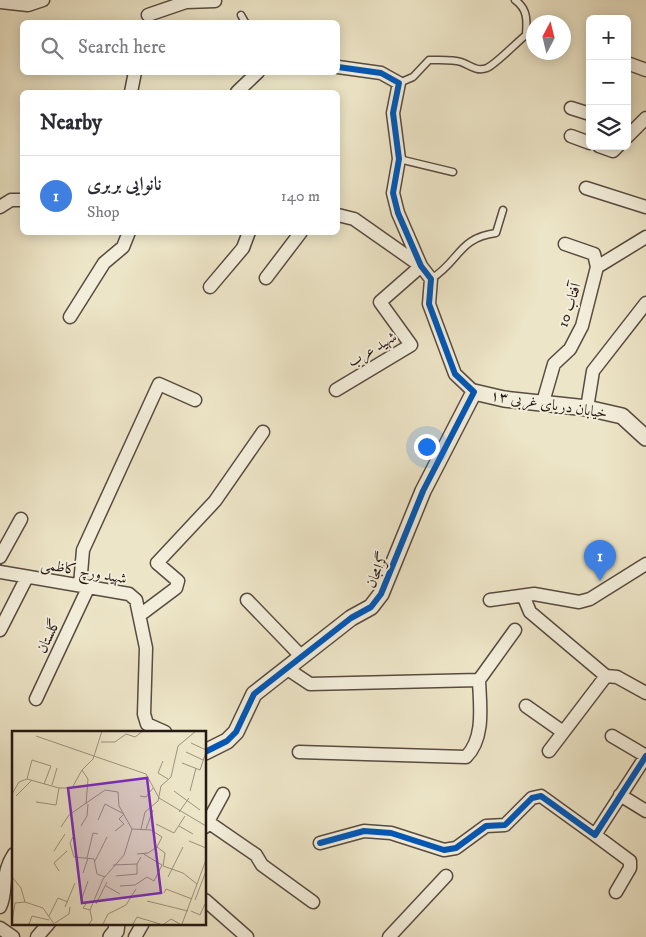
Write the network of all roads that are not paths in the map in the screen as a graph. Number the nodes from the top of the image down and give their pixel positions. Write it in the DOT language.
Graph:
graph roads {
  1 [pos="43,0"];
  2 [pos="152,0"];
  3 [pos="515,0"];
  4 [pos="215,1"];
  5 [pos="0,2"];
  6 [pos="241,15"];
  7 [pos="147,19"];
  8 [pos="244,20"];
  9 [pos="631,64"];
  10 [pos="340,67"];
  11 [pos="646,70"];
  12 [pos="134,75"];
  13 [pos="255,75"];
  14 [pos="399,82"];
  15 [pos="131,90"];
  16 [pos="239,90"];
  17 [pos="571,108"];
  18 [pos="586,113"];
  19 [pos="646,118"];
  20 [pos="631,130"];
  21 [pos="571,136"];
  22 [pos="586,142"];
  23 [pos="399,159"];
  24 [pos="453,172"];
  25 [pos="586,188"];
  26 [pos="20,200"];
  27 [pos="0,207"];
  28 [pos="646,207"];
  29 [pos="502,210"];
  30 [pos="340,216"];
  31 [pos="128,235"];
  32 [pos="248,235"];
  33 [pos="299,235"];
  34 [pos="646,237"];
  35 [pos="565,244"];
  36 [pos="421,266"];
  37 [pos="597,267"];
  38 [pos="266,278"];
  39 [pos="431,279"];
  40 [pos="210,287"];
  41 [pos="644,311"];
  42 [pos="70,317"];
  43 [pos="336,390"];
  44 [pos="474,392"];
  45 [pos="195,400"];
  46 [pos="543,402"];
  47 [pos="587,408"];
  48 [pos="263,432"];
  49 [pos="646,438"];
  50 [pos="21,519"];
  51 [pos="0,558"];
  52 [pos="646,564"];
  53 [pos="0,572"];
  54 [pos="27,577"];
  55 [pos="85,586"];
  56 [pos="527,596"];
  57 [pos="247,600"];
  58 [pos="490,600"];
  59 [pos="140,615"];
  60 [pos="0,630"];
  61 [pos="515,630"];
  62 [pos="301,656"];
  63 [pos="286,668"];
  64 [pos="606,676"];
  65 [pos="479,680"];
  66 [pos="646,693"];
  67 [pos="36,699"];
  68 [pos="526,706"];
  69 [pos="163,731"];
  70 [pos="563,732"];
  71 [pos="612,736"];
  72 [pos="206,751"];
  73 [pos="550,751"];
  74 [pos="299,752"];
  75 [pos="646,756"];
  76 [pos="222,794"];
  77 [pos="620,795"];
  78 [pos="646,811"];
  79 [pos="206,825"];
  80 [pos="595,834"];
  81 [pos="320,843"];
  82 [pos="12,857"];
  83 [pos="446,876"];
  84 [pos="616,892"];
  85 [pos="206,901"];
  86 [pos="313,902"];
  87 [pos="0,907"];
  88 [pos="48,924"];
  89 [pos="117,924"];
  90 [pos="0,928"];
  91 [pos="13,937"];
  92 [pos="37,937"];
  93 [pos="111,937"];
  94 [pos="247,937"];
  95 [pos="390,937"];
  1 -- 5 [label="street"];
  2 -- 7 [label="street"];
  3 -- 14 [label="lane"];
  4 -- 7 [label="street"];
  6 -- 8 [label="lane"];
  9 -- 11 [label="street"];
  10 -- 14 [label="street"];
  12 -- 15 [label="street"];
  13 -- 16 [label="street"];
  14 -- 23 [label="street"];
  17 -- 18 [label="street"];
  19 -- 20 [label="street"];
  21 -- 22 [label="street"];
  23 -- 24 [label="lane"];
  23 -- 36 [label="street"];
  25 -- 28 [label="street"];
  26 -- 27 [label="street"];
  29 -- 39 [label="lane"];
  30 -- 36 [label="street"];
  31 -- 42 [label="street"];
  32 -- 40 [label="street"];
  33 -- 38 [label="street"];
  34 -- 37 [label="street"];
  35 -- 37 [label="street"];
  36 -- 39 [label="street"];
  36 -- 43 [label="street, شهید عرب"];
  37 -- 46 [label="street, آفتاب 10"];
  39 -- 44 [label="street"];
  41 -- 47 [label="street"];
  44 -- 46 [label="street, خیابان دریای غربی ۱۳"];
  44 -- 62 [label="street, گرامجان"];
  45 -- 55 [label="street, گلستان"];
  46 -- 47 [label="street, خیابان دریای غربی ۱۳"];
  47 -- 49 [label="street, خیابان دریای غربی ۱۳"];
  48 -- 59 [label="street"];
  50 -- 51 [label="street"];
  52 -- 56 [label="street"];
  53 -- 54 [label="street, شهید ورچ کاظمی"];
  54 -- 55 [label="street, شهید ورچ کاظمی"];
  54 -- 60 [label="street"];
  55 -- 59 [label="street, شهید ورچ کاظمی"];
  55 -- 67 [label="street, گلستان"];
  56 -- 58 [label="street"];
  56 -- 64 [label="street"];
  57 -- 62 [label="street"];
  59 -- 69 [label="street, شهید ورچ کاظمی"];
  61 -- 65 [label="street"];
  62 -- 63 [label="street, گرامجان"];
  63 -- 65 [label="street"];
  63 -- 72 [label="street, گرامجان"];
  64 -- 66 [label="street"];
  64 -- 70 [label="street"];
  65 -- 74 [label="street"];
  68 -- 70 [label="street"];
  70 -- 73 [label="street"];
  71 -- 75 [label="street"];
  75 -- 77 [label="street"];
  76 -- 79 [label="street"];
  77 -- 78 [label="street"];
  77 -- 80 [label="street"];
  79 -- 86 [label="street"];
  80 -- 81 [label="street"];
  80 -- 84 [label="street"];
  82 -- 87 [label="street"];
  83 -- 95 [label="street"];
  85 -- 94 [label="street"];
  88 -- 92 [label="street"];
  89 -- 93 [label="street"];
  90 -- 91 [label="street"];
}
